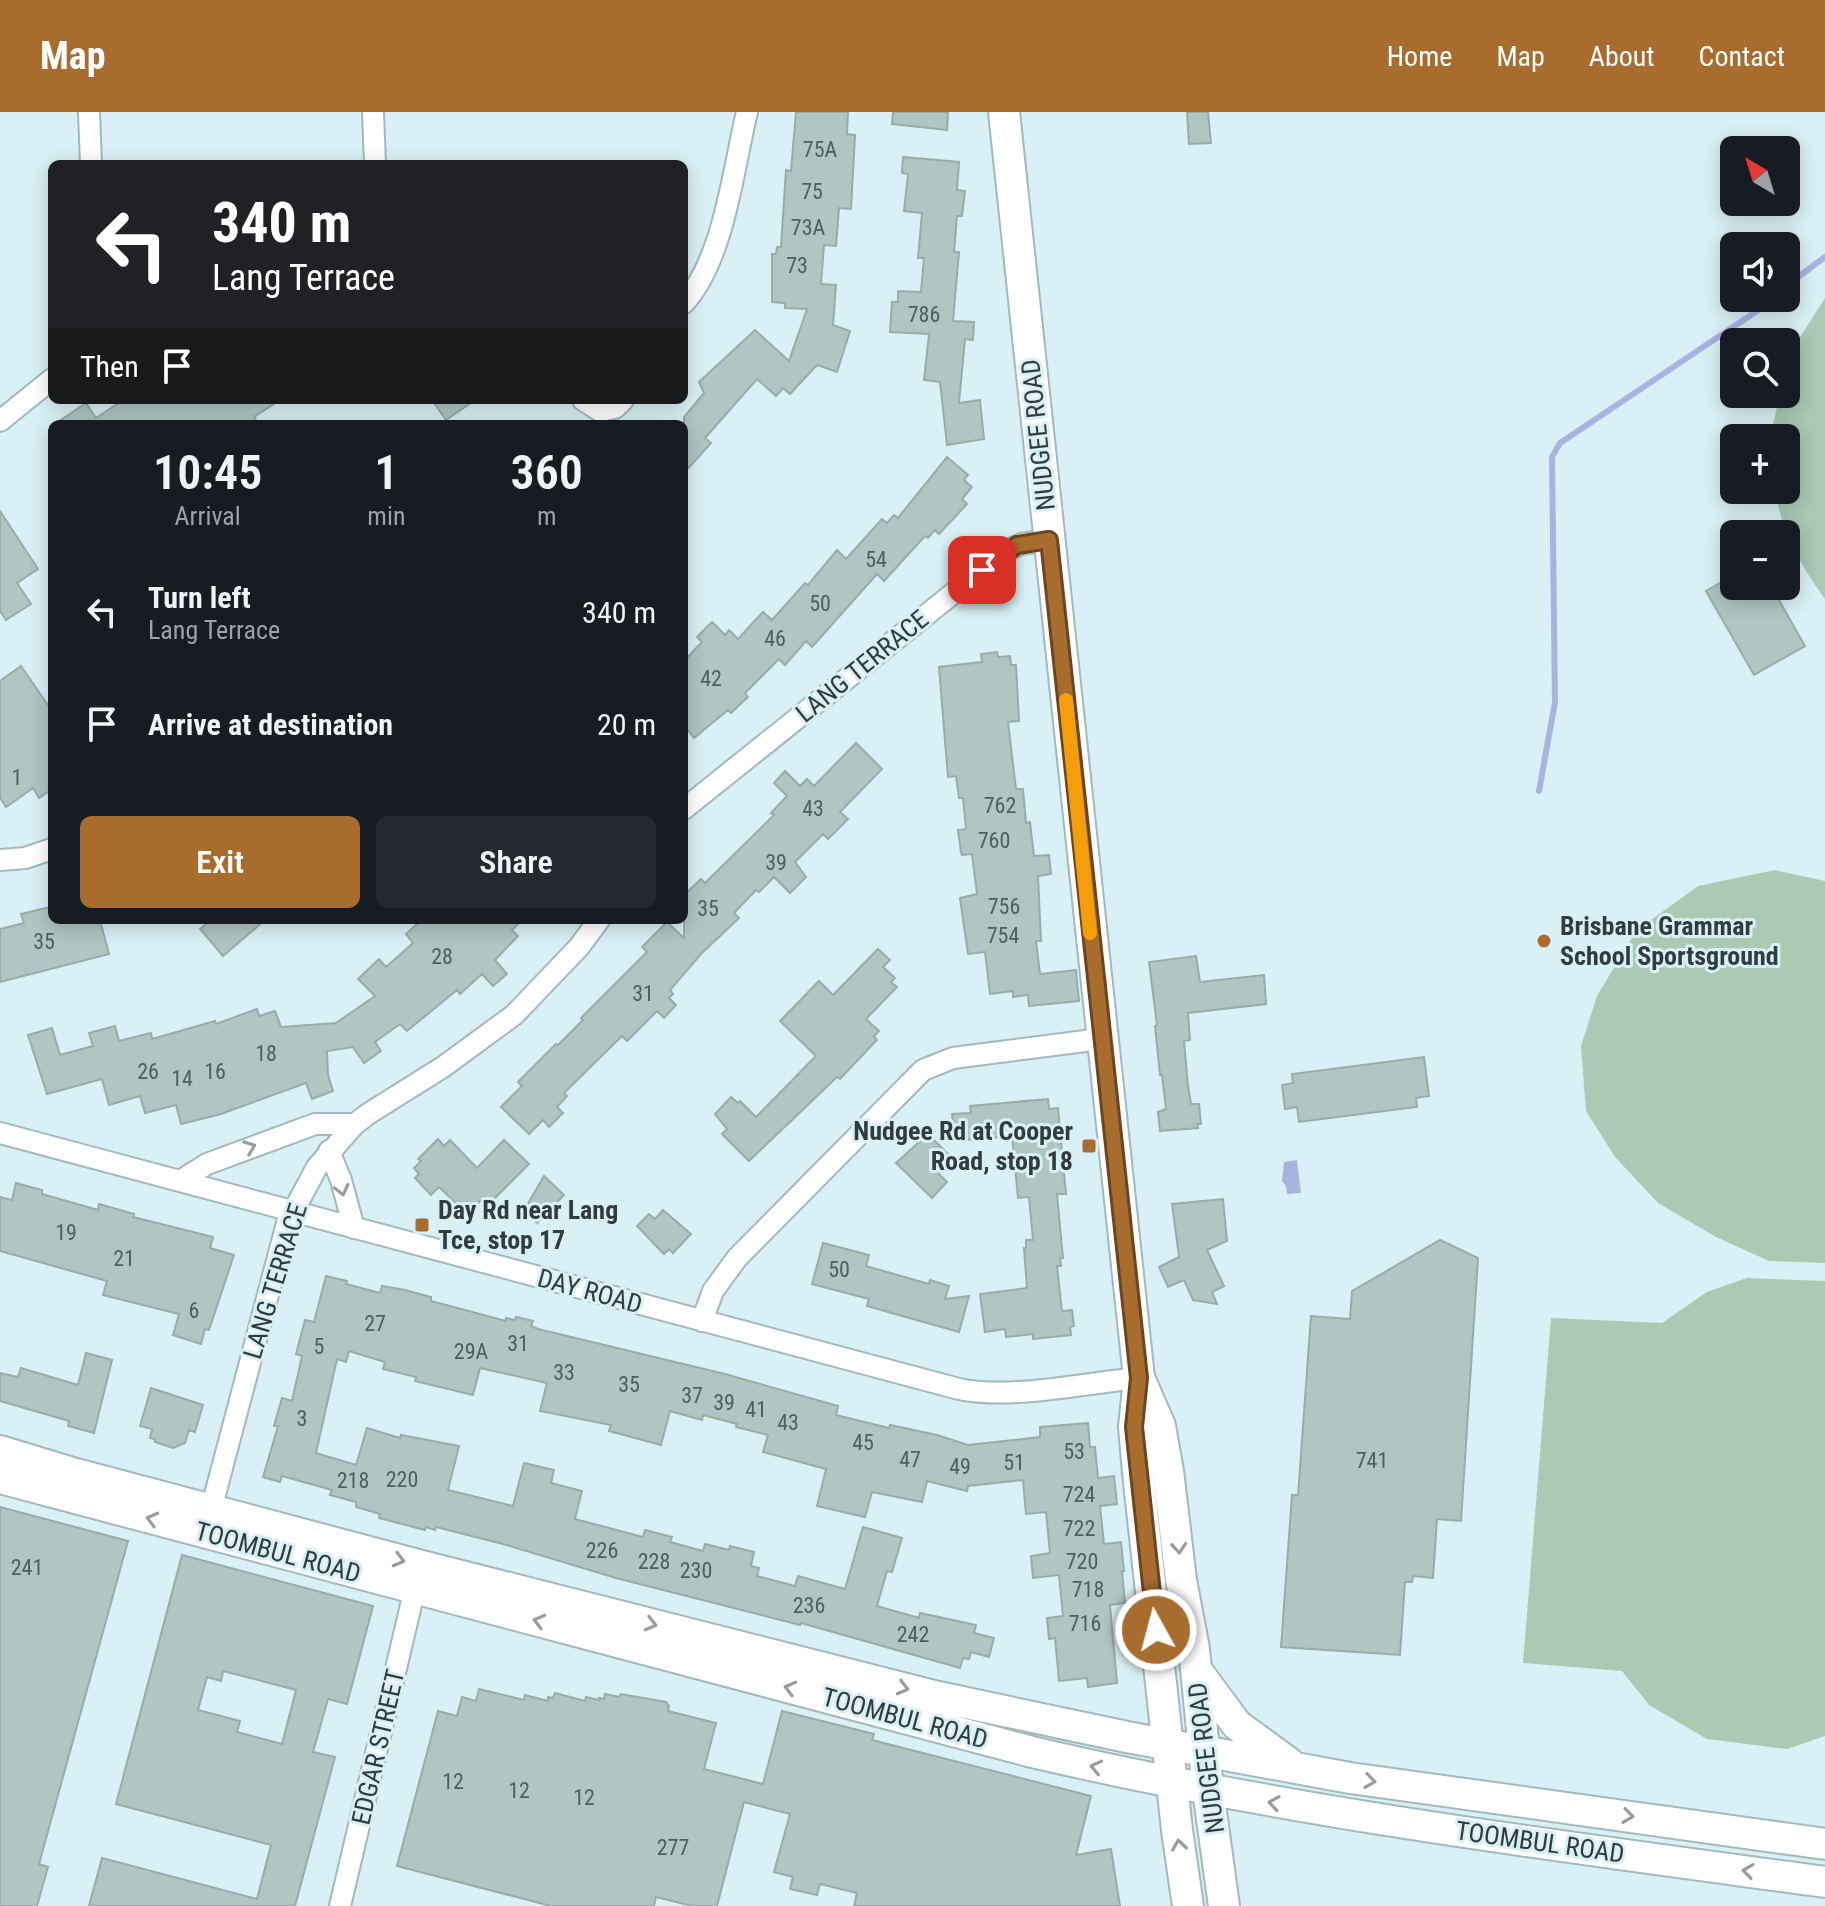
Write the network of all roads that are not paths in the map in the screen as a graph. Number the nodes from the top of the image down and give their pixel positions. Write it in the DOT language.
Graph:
graph roads {
  1 [pos="89,112"];
  2 [pos="373,112"];
  3 [pos="747,112"];
  4 [pos="1004,112"];
  5 [pos="91,160"];
  6 [pos="375,160"];
  7 [pos="688,298"];
  8 [pos="48,382"];
  9 [pos="618,404"];
  10 [pos="586,411"];
  11 [pos="0,421"];
  12 [pos="1049,540"];
  13 [pos="688,806"];
  14 [pos="48,850"];
  15 [pos="0,860"];
  16 [pos="596,924"];
  17 [pos="1101,1039"];
  18 [pos="355,1124"];
  19 [pos="0,1133"];
  20 [pos="329,1151"];
  21 [pos="180,1181"];
  22 [pos="293,1211"];
  23 [pos="354,1228"];
  24 [pos="702,1321"];
  25 [pos="1139,1378"];
  26 [pos="0,1451"];
  27 [pos="0,1478"];
  28 [pos="208,1521"];
  29 [pos="415,1588"];
  30 [pos="1196,1669"];
  31 [pos="1168,1745"];
  32 [pos="1203,1751"];
  33 [pos="1294,1767"];
  34 [pos="1172,1784"];
  35 [pos="1208,1790"];
  36 [pos="1825,1844"];
  37 [pos="1825,1882"];
  38 [pos="340,1906"];
  39 [pos="1188,1906"];
  40 [pos="1224,1906"];
  1 -- 5 [label="street"];
  2 -- 6 [label="street"];
  3 -- 7 [label="street"];
  4 -- 12 [label="main road, NUDGEE ROAD"];
  8 -- 11 [label="street"];
  9 -- 10 [label="street"];
  12 -- 13 [label="street, LANG TERRACE"];
  12 -- 17 [label="main road, NUDGEE ROAD"];
  14 -- 15 [label="street"];
  16 -- 18 [label="street, LANG TERRACE"];
  17 -- 24 [label="street"];
  17 -- 25 [label="main road, NUDGEE ROAD"];
  18 -- 20 [label="street, LANG TERRACE"];
  21 -- 18 [label="street, one-way"];
  19 -- 21 [label="street, DAY ROAD"];
  20 -- 22 [label="street, LANG TERRACE"];
  20 -- 23 [label="street, one-way"];
  21 -- 22 [label="street, DAY ROAD"];
  22 -- 23 [label="street, DAY ROAD"];
  22 -- 28 [label="street, LANG TERRACE"];
  23 -- 24 [label="street, DAY ROAD"];
  24 -- 25 [label="street, DAY ROAD"];
  25 -- 30 [label="main road, NUDGEE ROAD, one-way"];
  25 -- 31 [label="main road, NUDGEE ROAD"];
  26 -- 28 [label="main road, TOOMBUL ROAD"];
  28 -- 27 [label="main road, TOOMBUL ROAD, one-way"];
  28 -- 29 [label="main road, TOOMBUL ROAD"];
  28 -- 31 [label="main road, TOOMBUL ROAD, one-way"];
  34 -- 29 [label="main road, TOOMBUL ROAD, one-way"];
  29 -- 38 [label="street, EDGAR STREET"];
  30 -- 32 [label="main road, NUDGEE ROAD"];
  30 -- 33 [label="main road"];
  31 -- 32 [label="main road, TOOMBUL ROAD"];
  31 -- 34 [label="main road, NUDGEE ROAD"];
  32 -- 33 [label="main road, TOOMBUL ROAD"];
  32 -- 35 [label="main road, NUDGEE ROAD"];
  33 -- 36 [label="main road, TOOMBUL ROAD, one-way"];
  34 -- 35 [label="main road, TOOMBUL ROAD"];
  39 -- 34 [label="main road, NUDGEE ROAD, one-way"];
  37 -- 35 [label="main road, TOOMBUL ROAD, one-way"];
  35 -- 40 [label="main road, NUDGEE ROAD"];
}
